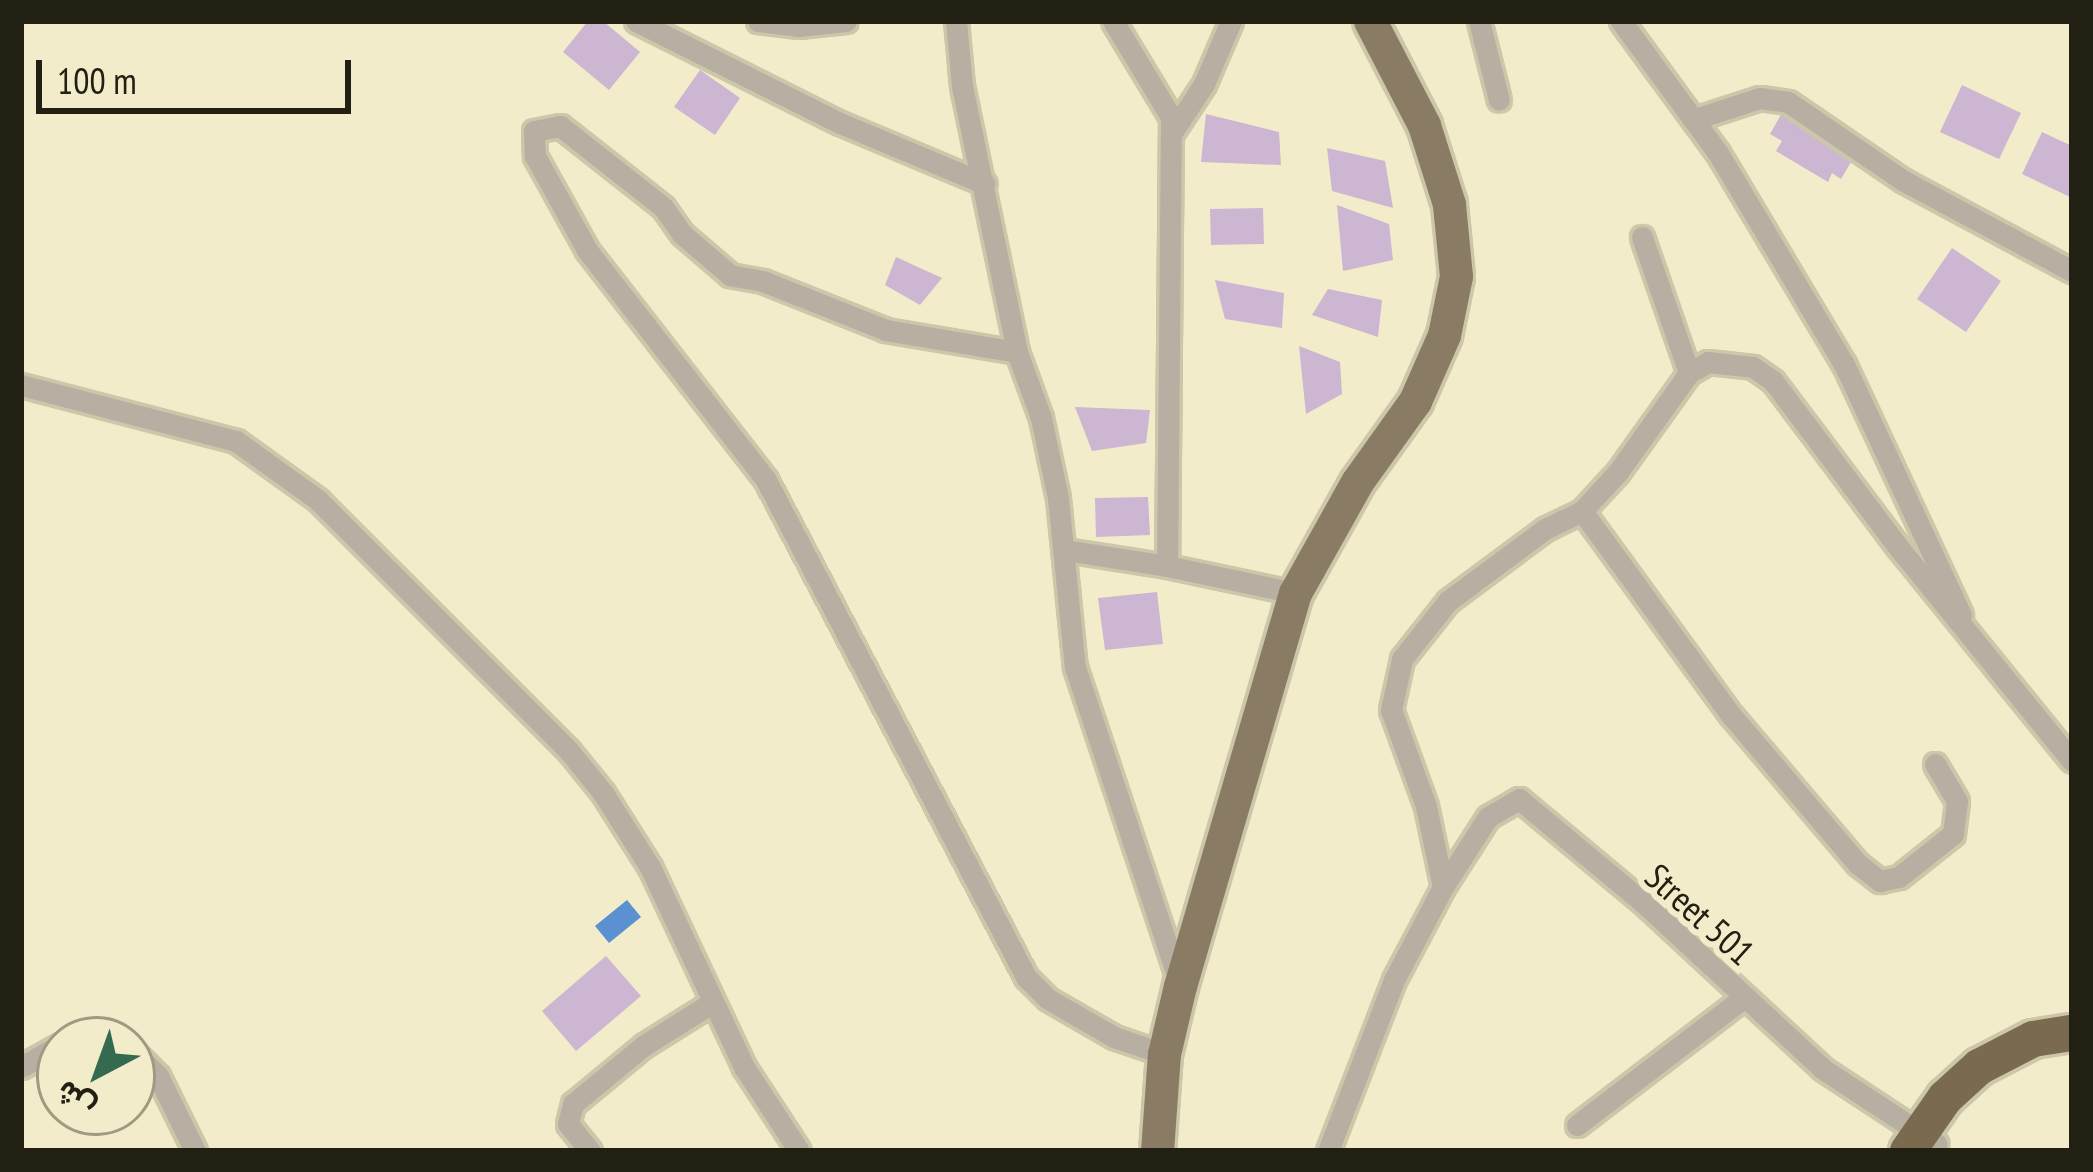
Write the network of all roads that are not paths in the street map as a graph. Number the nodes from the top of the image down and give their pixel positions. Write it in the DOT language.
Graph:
graph roads {
  1 [pos="636,21"];
  2 [pos="758,21"];
  3 [pos="845,21"];
  4 [pos="956,21"];
  5 [pos="1113,21"];
  6 [pos="1231,21"];
  7 [pos="1370,21"];
  8 [pos="1478,21"];
  9 [pos="1621,21"];
  10 [pos="1499,100"];
  11 [pos="1695,118"];
  12 [pos="1173,130"];
  13 [pos="985,184"];
  14 [pos="1642,237"];
  15 [pos="2072,271"];
  16 [pos="1017,352"];
  17 [pos="1689,373"];
  18 [pos="21,386"];
  19 [pos="1582,511"];
  20 [pos="1065,550"];
  21 [pos="1167,566"];
  22 [pos="1295,593"];
  23 [pos="1974,643"];
  24 [pos="2072,761"];
  25 [pos="1935,764"];
  26 [pos="1443,887"];
  27 [pos="1180,986"];
  28 [pos="1743,998"];
  29 [pos="710,1004"];
  30 [pos="2072,1033"];
  31 [pos="1164,1054"];
  32 [pos="2072,1055"];
  33 [pos="156,1074"];
  34 [pos="1576,1125"];
  35 [pos="1162,1144"];
  36 [pos="1924,1144"];
  37 [pos="195,1151"];
  38 [pos="590,1151"];
  39 [pos="799,1151"];
  40 [pos="1328,1151"];
  1 -- 13 [label="street"];
  2 -- 3 [label="street"];
  4 -- 13 [label="street"];
  5 -- 12 [label="street"];
  6 -- 12 [label="street"];
  7 -- 22 [label="main road"];
  8 -- 10 [label="street"];
  9 -- 11 [label="street"];
  11 -- 15 [label="street"];
  11 -- 23 [label="street"];
  12 -- 21 [label="street"];
  13 -- 16 [label="street"];
  14 -- 17 [label="street"];
  16 -- 20 [label="street"];
  16 -- 31 [label="street"];
  17 -- 19 [label="street"];
  17 -- 23 [label="street"];
  18 -- 29 [label="street"];
  19 -- 25 [label="street"];
  19 -- 26 [label="street"];
  20 -- 21 [label="street"];
  20 -- 27 [label="street"];
  21 -- 22 [label="street"];
  22 -- 27 [label="main road"];
  23 -- 24 [label="street"];
  26 -- 28 [label="street, Street 501"];
  26 -- 40 [label="street"];
  27 -- 31 [label="main road"];
  28 -- 34 [label="street"];
  28 -- 36 [label="street, Street 501"];
  29 -- 38 [label="street"];
  29 -- 39 [label="street"];
  30 -- 36 [label="highway"];
  31 -- 35 [label="main road"];
  32 -- 36 [label="highway"];
  33 -- 37 [label="street"];
}
